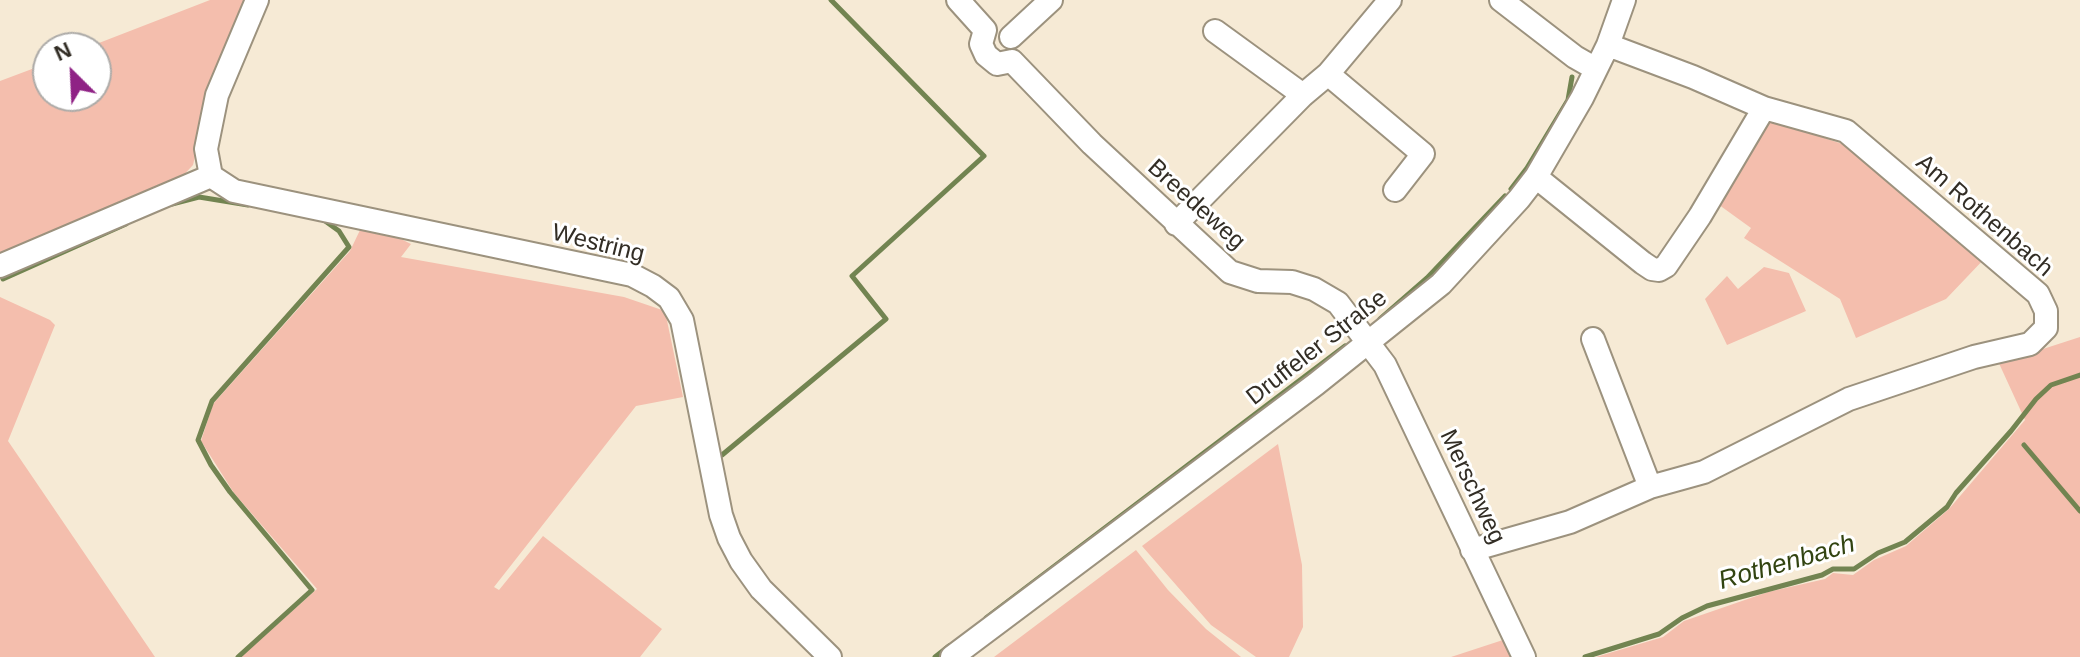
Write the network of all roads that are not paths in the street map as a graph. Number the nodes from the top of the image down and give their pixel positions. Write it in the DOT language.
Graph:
graph roads {
  1 [pos="257,0"];
  2 [pos="958,0"];
  3 [pos="1051,0"];
  4 [pos="1390,0"];
  5 [pos="1501,0"];
  6 [pos="1624,0"];
  7 [pos="985,30"];
  8 [pos="1215,31"];
  9 [pos="1011,37"];
  10 [pos="1608,45"];
  11 [pos="1012,61"];
  12 [pos="1596,69"];
  13 [pos="1328,74"];
  14 [pos="1303,95"];
  15 [pos="1764,108"];
  16 [pos="211,176"];
  17 [pos="1536,177"];
  18 [pos="1395,190"];
  19 [pos="1176,224"];
  20 [pos="0,266"];
  21 [pos="1593,339"];
  22 [pos="1369,342"];
  23 [pos="1650,487"];
  24 [pos="1472,550"];
  25 [pos="830,657"];
  26 [pos="952,657"];
  27 [pos="1524,657"];
  1 -- 16 [label="street"];
  2 -- 7 [label="street, Breedeweg"];
  3 -- 9 [label="street"];
  4 -- 13 [label="street"];
  5 -- 12 [label="street"];
  6 -- 10 [label="street, Druffeler Straße"];
  7 -- 9 [label="street"];
  7 -- 11 [label="street, Breedeweg"];
  8 -- 14 [label="street"];
  9 -- 11 [label="street"];
  10 -- 12 [label="street, Druffeler Straße"];
  10 -- 15 [label="street, Am Rothenbach"];
  11 -- 19 [label="street, Breedeweg"];
  12 -- 17 [label="street, Druffeler Straße"];
  13 -- 14 [label="street"];
  13 -- 18 [label="street"];
  14 -- 19 [label="street"];
  15 -- 17 [label="street"];
  15 -- 23 [label="street, Am Rothenbach"];
  16 -- 20 [label="street"];
  16 -- 25 [label="street, Westring"];
  17 -- 22 [label="street, Druffeler Straße"];
  19 -- 22 [label="street, Breedeweg"];
  21 -- 23 [label="street"];
  22 -- 24 [label="street, Merschweg"];
  22 -- 26 [label="street, Druffeler Straße"];
  23 -- 24 [label="street, Am Rothenbach"];
  24 -- 27 [label="street, Merschweg"];
}
